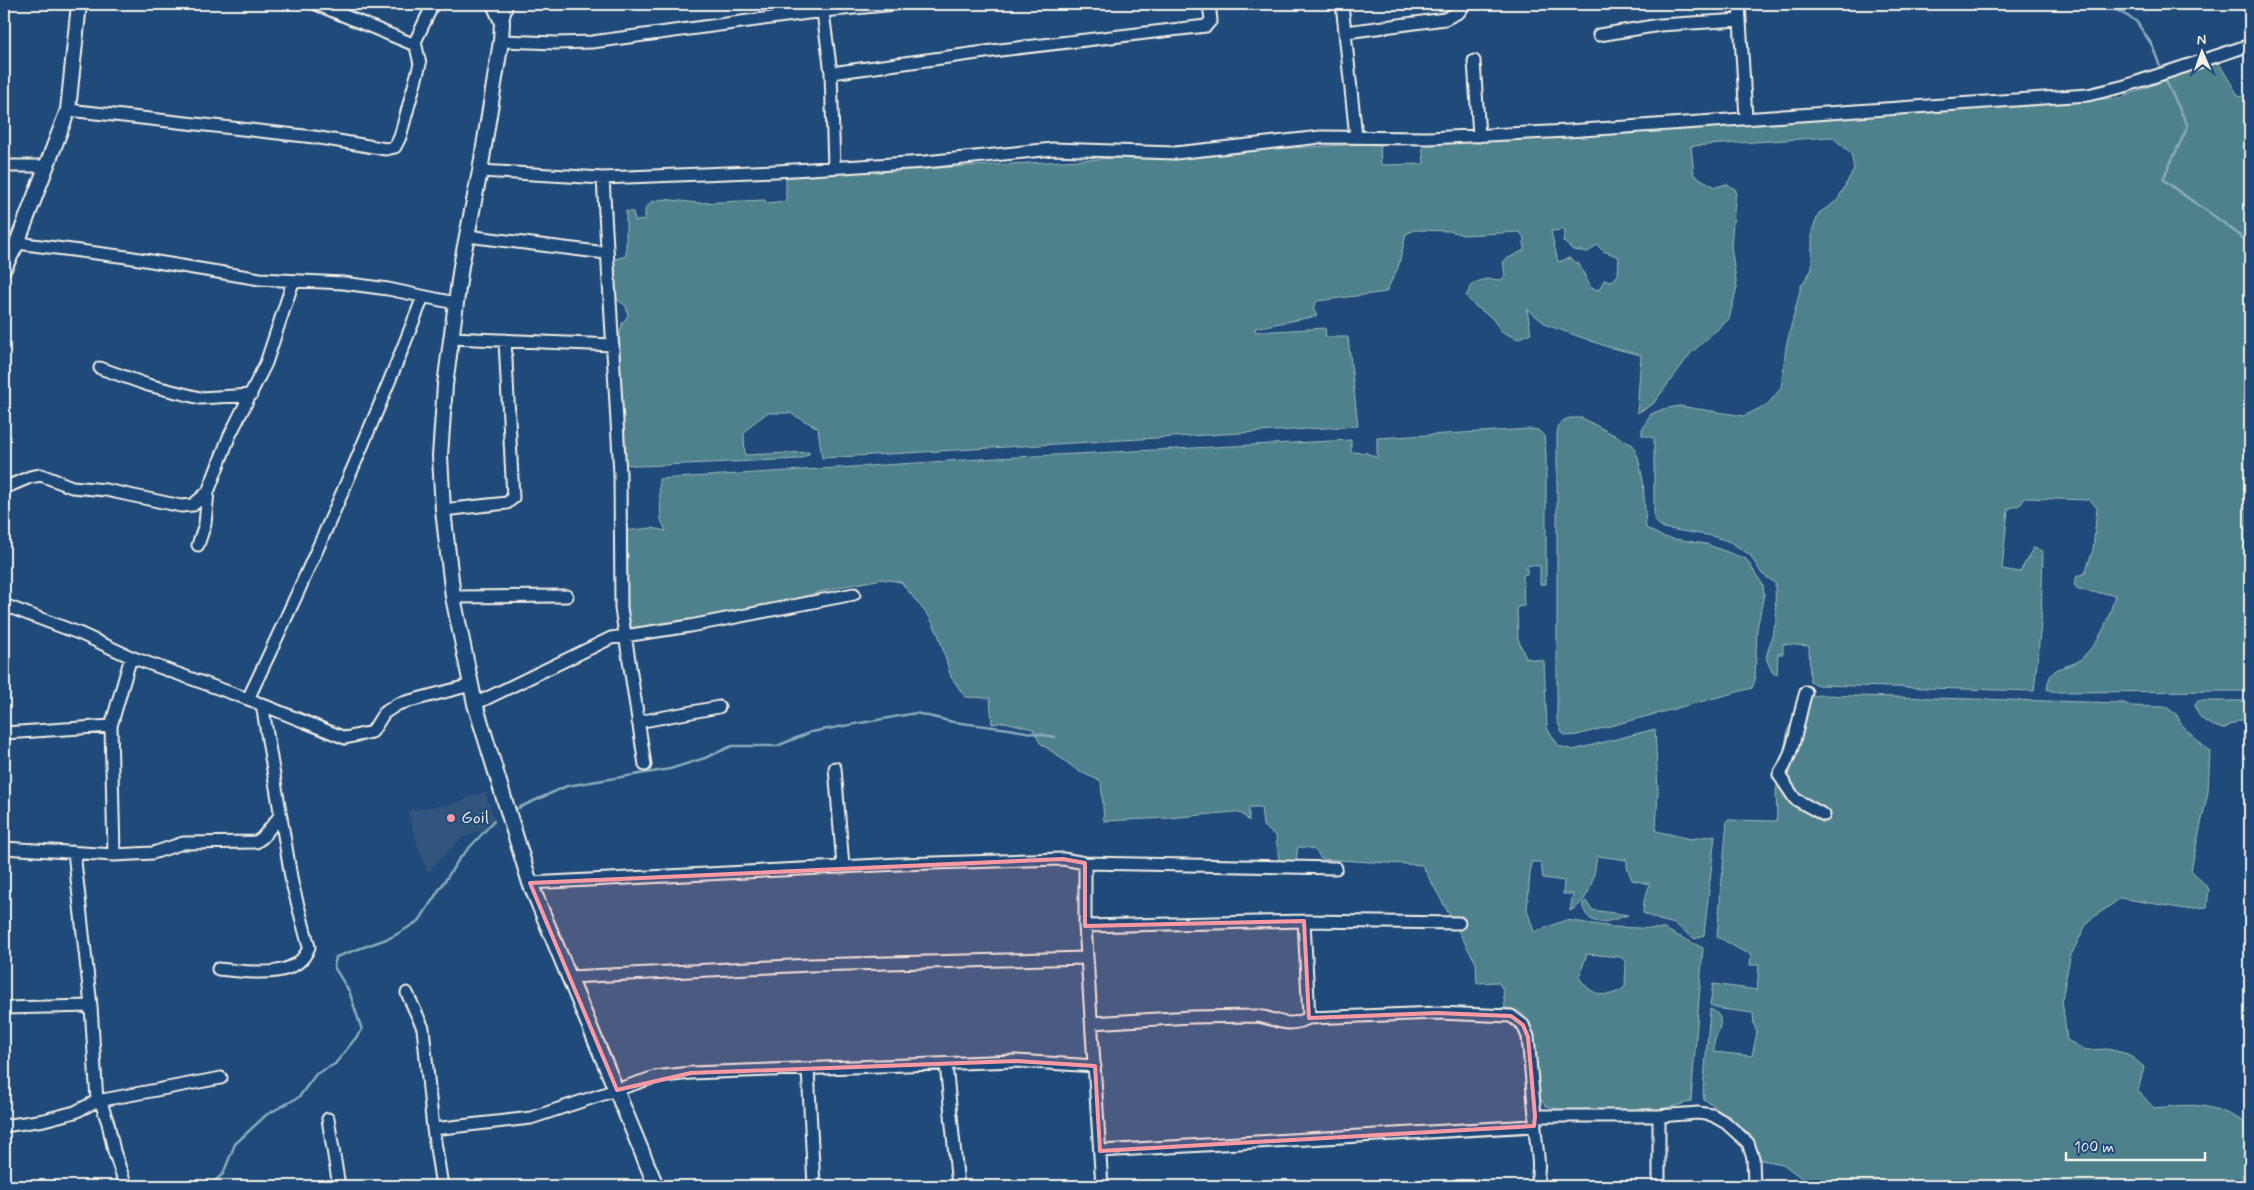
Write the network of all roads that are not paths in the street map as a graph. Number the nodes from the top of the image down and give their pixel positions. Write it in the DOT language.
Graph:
graph roads {
  1 [pos="79,4"];
  2 [pos="316,4"];
  3 [pos="433,4"];
  4 [pos="494,4"];
  5 [pos="507,4"];
  6 [pos="896,4"];
  7 [pos="1209,4"];
  8 [pos="1342,4"];
  9 [pos="1465,4"];
  10 [pos="1739,4"];
  11 [pos="823,7"];
  12 [pos="1740,20"];
  13 [pos="502,22"];
  14 [pos="1346,32"];
  15 [pos="1599,35"];
  16 [pos="501,41"];
  17 [pos="415,45"];
  18 [pos="2250,45"];
  19 [pos="1474,61"];
  20 [pos="831,73"];
  21 [pos="68,110"];
  22 [pos="1746,118"];
  23 [pos="1479,136"];
  24 [pos="1356,137"];
  25 [pos="4,166"];
  26 [pos="47,166"];
  27 [pos="834,167"];
  28 [pos="480,171"];
  29 [pos="603,178"];
  30 [pos="467,236"];
  31 [pos="17,243"];
  32 [pos="606,253"];
  33 [pos="4,268"];
  34 [pos="293,282"];
  35 [pos="423,297"];
  36 [pos="455,303"];
  37 [pos="450,338"];
  38 [pos="505,340"];
  39 [pos="613,345"];
  40 [pos="100,368"];
  41 [pos="251,395"];
  42 [pos="4,488"];
  43 [pos="208,492"];
  44 [pos="443,510"];
  45 [pos="198,545"];
  46 [pos="854,594"];
  47 [pos="568,596"];
  48 [pos="453,597"];
  49 [pos="4,605"];
  50 [pos="625,634"];
  51 [pos="131,657"];
  52 [pos="471,685"];
  53 [pos="1806,692"];
  54 [pos="248,699"];
  55 [pos="262,704"];
  56 [pos="475,704"];
  57 [pos="719,707"];
  58 [pos="638,722"];
  59 [pos="111,726"];
  60 [pos="4,733"];
  61 [pos="645,765"];
  62 [pos="834,768"];
  63 [pos="1824,816"];
  64 [pos="279,817"];
  65 [pos="4,848"];
  66 [pos="74,852"];
  67 [pos="114,855"];
  68 [pos="1085,862"];
  69 [pos="843,866"];
  70 [pos="1336,868"];
  71 [pos="530,883"];
  72 [pos="1304,921"];
  73 [pos="1459,923"];
  74 [pos="1085,926"];
  75 [pos="1087,958"];
  76 [pos="218,969"];
  77 [pos="570,978"];
  78 [pos="407,993"];
  79 [pos="91,1006"];
  80 [pos="4,1008"];
  81 [pos="1309,1018"];
  82 [pos="1092,1023"];
  83 [pos="946,1064"];
  84 [pos="1095,1066"];
  85 [pos="808,1069"];
  86 [pos="221,1078"];
  87 [pos="617,1090"];
  88 [pos="99,1100"];
  89 [pos="1659,1116"];
  90 [pos="328,1119"];
  91 [pos="1535,1121"];
  92 [pos="4,1126"];
  93 [pos="433,1129"];
  94 [pos="1100,1151"];
  95 [pos="126,1186"];
  96 [pos="339,1186"];
  97 [pos="442,1186"];
  98 [pos="656,1186"];
  99 [pos="814,1186"];
  100 [pos="958,1186"];
  101 [pos="1102,1186"];
  102 [pos="1536,1186"];
  103 [pos="1659,1186"];
  104 [pos="1754,1186"];
  1 -- 21 [label="street"];
  2 -- 17 [label="street"];
  3 -- 17 [label="street"];
  4 -- 13 [label="street"];
  5 -- 13 [label="street"];
  6 -- 11 [label="street"];
  7 -- 20 [label="street"];
  8 -- 14 [label="street"];
  9 -- 14 [label="street"];
  10 -- 12 [label="street"];
  11 -- 16 [label="street"];
  11 -- 20 [label="street"];
  12 -- 15 [label="street"];
  12 -- 22 [label="street"];
  13 -- 16 [label="street"];
  14 -- 24 [label="street"];
  16 -- 28 [label="street"];
  17 -- 21 [label="street"];
  18 -- 22 [label="street"];
  19 -- 23 [label="street"];
  20 -- 27 [label="street"];
  21 -- 26 [label="street"];
  22 -- 23 [label="street"];
  23 -- 24 [label="street"];
  24 -- 27 [label="street"];
  25 -- 26 [label="street"];
  26 -- 31 [label="street"];
  27 -- 29 [label="street"];
  28 -- 29 [label="street"];
  28 -- 30 [label="street"];
  29 -- 32 [label="street"];
  30 -- 32 [label="street"];
  30 -- 36 [label="street"];
  31 -- 33 [label="street"];
  31 -- 34 [label="street"];
  32 -- 39 [label="street"];
  34 -- 35 [label="street"];
  34 -- 41 [label="street"];
  35 -- 36 [label="street"];
  35 -- 54 [label="street"];
  36 -- 37 [label="street"];
  37 -- 38 [label="street"];
  37 -- 44 [label="street"];
  38 -- 39 [label="street"];
  38 -- 44 [label="street"];
  39 -- 50 [label="street"];
  40 -- 41 [label="street"];
  41 -- 43 [label="street"];
  42 -- 43 [label="street"];
  43 -- 45 [label="street"];
  44 -- 48 [label="street"];
  46 -- 50 [label="street"];
  47 -- 48 [label="street"];
  48 -- 52 [label="street"];
  49 -- 51 [label="street"];
  50 -- 56 [label="street"];
  50 -- 58 [label="street"];
  51 -- 54 [label="street"];
  51 -- 59 [label="street"];
  52 -- 55 [label="street"];
  52 -- 56 [label="street"];
  53 -- 63 [label="street"];
  54 -- 55 [label="street"];
  55 -- 64 [label="street"];
  56 -- 71 [label="street"];
  57 -- 58 [label="street"];
  58 -- 61 [label="street"];
  59 -- 60 [label="street"];
  59 -- 67 [label="street"];
  62 -- 69 [label="street"];
  64 -- 67 [label="street"];
  64 -- 76 [label="street"];
  65 -- 66 [label="street"];
  66 -- 67 [label="street"];
  66 -- 79 [label="street"];
  68 -- 69 [label="street"];
  68 -- 70 [label="street"];
  68 -- 74 [label="street"];
  69 -- 71 [label="street"];
  71 -- 77 [label="street"];
  72 -- 73 [label="street"];
  72 -- 74 [label="street"];
  72 -- 81 [label="street"];
  74 -- 75 [label="street"];
  75 -- 77 [label="street"];
  75 -- 82 [label="street"];
  77 -- 87 [label="street"];
  78 -- 93 [label="street"];
  79 -- 80 [label="street"];
  79 -- 88 [label="street"];
  81 -- 82 [label="street"];
  81 -- 91 [label="street"];
  82 -- 84 [label="street"];
  83 -- 84 [label="street"];
  83 -- 85 [label="street"];
  83 -- 100 [label="street"];
  84 -- 94 [label="street"];
  85 -- 87 [label="street"];
  85 -- 99 [label="street"];
  86 -- 88 [label="street"];
  87 -- 93 [label="street"];
  87 -- 98 [label="street"];
  88 -- 92 [label="street"];
  88 -- 95 [label="street"];
  89 -- 91 [label="street"];
  89 -- 103 [label="street"];
  89 -- 104 [label="street"];
  90 -- 96 [label="street"];
  91 -- 94 [label="street"];
  91 -- 102 [label="street"];
  93 -- 97 [label="street"];
  94 -- 101 [label="street"];
}
